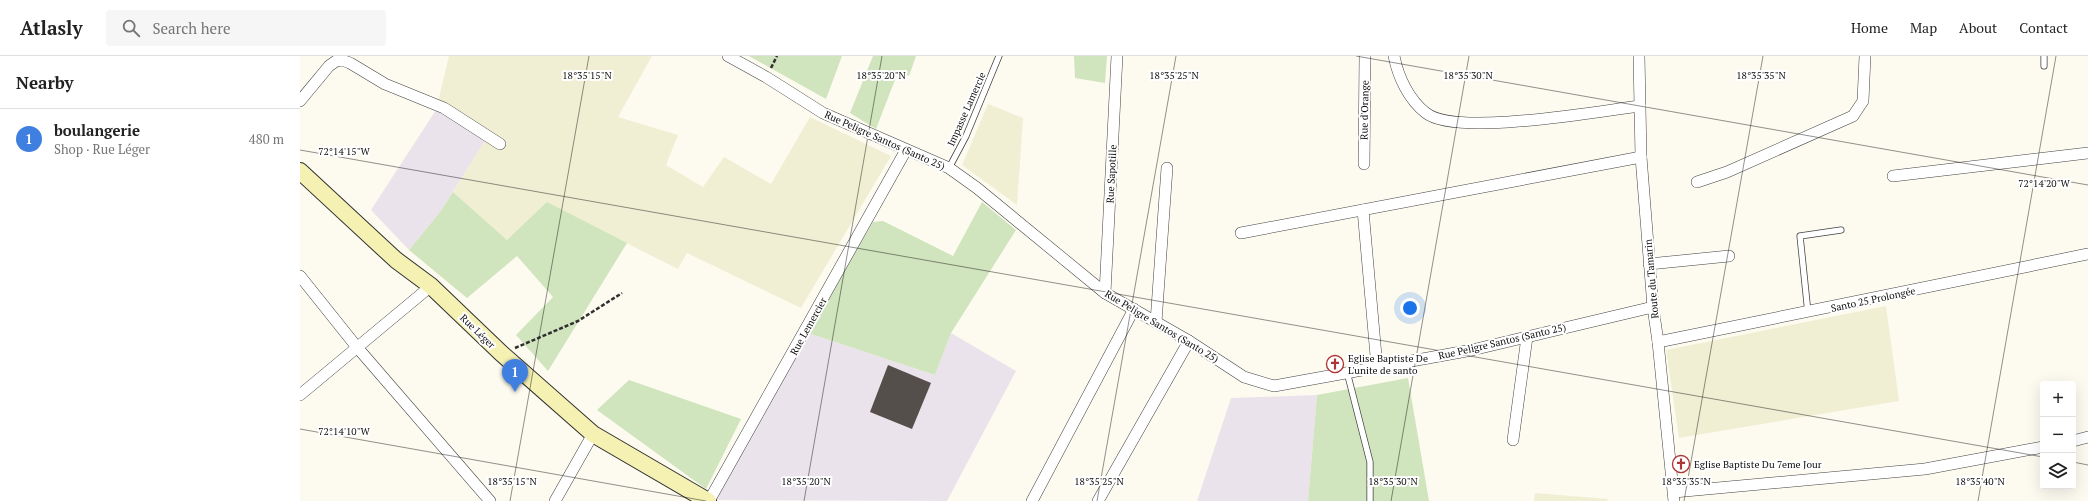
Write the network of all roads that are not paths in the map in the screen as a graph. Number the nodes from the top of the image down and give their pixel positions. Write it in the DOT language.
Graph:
graph roads {
  1 [pos="728,56"];
  2 [pos="999,56"];
  3 [pos="1117,56"];
  4 [pos="1365,56"];
  5 [pos="1394,56"];
  6 [pos="1639,56"];
  7 [pos="1865,56"];
  8 [pos="2044,56"];
  9 [pos="2044,66"];
  10 [pos="300,101"];
  11 [pos="1640,106"];
  12 [pos="500,144"];
  13 [pos="906,150"];
  14 [pos="2088,153"];
  15 [pos="1641,157"];
  16 [pos="1364,164"];
  17 [pos="949,168"];
  18 [pos="1168,168"];
  19 [pos="300,171"];
  20 [pos="1893,176"];
  21 [pos="1697,182"];
  22 [pos="1363,210"];
  23 [pos="1841,230"];
  24 [pos="1241,233"];
  25 [pos="2088,254"];
  26 [pos="1729,256"];
  27 [pos="1649,264"];
  28 [pos="300,276"];
  29 [pos="431,286"];
  30 [pos="1105,293"];
  31 [pos="1652,306"];
  32 [pos="1134,309"];
  33 [pos="1808,313"];
  34 [pos="1156,322"];
  35 [pos="1527,336"];
  36 [pos="1189,341"];
  37 [pos="1658,342"];
  38 [pos="356,346"];
  39 [pos="1377,367"];
  40 [pos="1346,372"];
  41 [pos="300,395"];
  42 [pos="593,434"];
  43 [pos="2088,438"];
  44 [pos="1514,440"];
  45 [pos="2076,440"];
  46 [pos="2040,448"];
  47 [pos="1674,497"];
  48 [pos="490,501"];
  49 [pos="555,501"];
  50 [pos="709,501"];
  51 [pos="1032,501"];
  52 [pos="1098,501"];
  53 [pos="1370,501"];
  1 -- 13 [label="street, Rue Peligre Santos (Santo 25)"];
  2 -- 17 [label="lane, Impasse Lamercie"];
  3 -- 30 [label="street, Rue Sapotille"];
  4 -- 16 [label="street, Rue d'Orange"];
  5 -- 11 [label="street"];
  6 -- 11 [label="street, Route du Tamarin"];
  7 -- 21 [label="street"];
  8 -- 9 [label="lane"];
  10 -- 12 [label="street"];
  11 -- 15 [label="street, Route du Tamarin"];
  13 -- 17 [label="street, Rue Peligre Santos (Santo 25)"];
  13 -- 50 [label="street, Rue Lemercier"];
  14 -- 20 [label="street"];
  15 -- 22 [label="street"];
  15 -- 27 [label="street, Route du Tamarin"];
  17 -- 30 [label="street, Rue Peligre Santos (Santo 25)"];
  18 -- 34 [label="street"];
  19 -- 29 [label="street, Rue Léger"];
  22 -- 24 [label="street"];
  22 -- 39 [label="street"];
  23 -- 33 [label="lane"];
  25 -- 33 [label="street, Santo 25 Prolongée"];
  26 -- 27 [label="street"];
  27 -- 31 [label="street, Route du Tamarin"];
  28 -- 38 [label="street"];
  29 -- 38 [label="street"];
  29 -- 42 [label="street, Rue Léger"];
  30 -- 32 [label="street, Rue Peligre Santos (Santo 25)"];
  31 -- 35 [label="street, Rue Peligre Santos (Santo 25)"];
  31 -- 37 [label="street, Route du Tamarin"];
  32 -- 34 [label="street, Rue Peligre Santos (Santo 25)"];
  32 -- 51 [label="street"];
  33 -- 37 [label="street, Santo 25 Prolongée"];
  34 -- 36 [label="street, Rue Peligre Santos (Santo 25)"];
  35 -- 39 [label="street, Rue Peligre Santos (Santo 25)"];
  35 -- 44 [label="street"];
  36 -- 40 [label="street, Rue Peligre Santos (Santo 25)"];
  36 -- 52 [label="street"];
  37 -- 47 [label="street, Route du Tamarin"];
  38 -- 41 [label="street"];
  38 -- 48 [label="street"];
  39 -- 40 [label="street, Rue Peligre Santos (Santo 25)"];
  40 -- 53 [label="lane"];
  42 -- 49 [label="street"];
  42 -- 50 [label="street, Rue Léger"];
  43 -- 45 [label="street"];
  46 -- 47 [label="street"];
}
